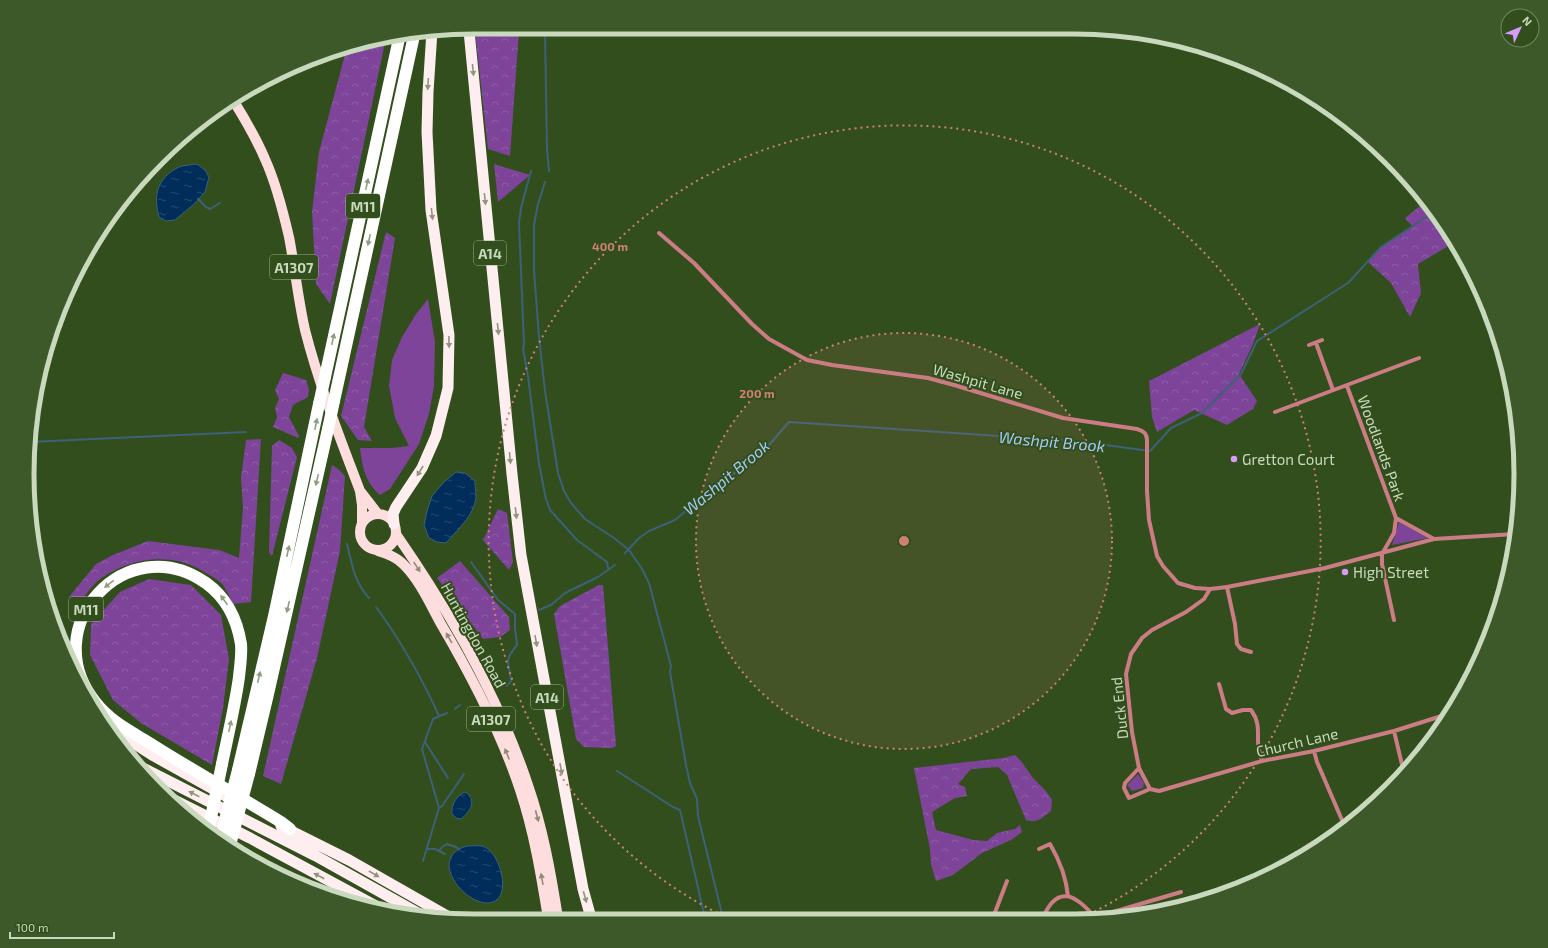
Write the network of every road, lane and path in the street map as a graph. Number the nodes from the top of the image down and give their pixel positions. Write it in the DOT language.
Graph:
graph roads {
  1 [pos="470,34"];
  2 [pos="432,36"];
  3 [pos="413,39"];
  4 [pos="399,41"];
  5 [pos="236,104"];
  6 [pos="658,234"];
  7 [pos="1322,340"];
  8 [pos="1316,343"];
  9 [pos="1310,345"];
  10 [pos="1419,358"];
  11 [pos="1347,386"];
  12 [pos="1333,390"];
  13 [pos="1275,412"];
  14 [pos="360,491"];
  15 [pos="378,514"];
  16 [pos="1396,518"];
  17 [pos="362,523"];
  18 [pos="395,529"];
  19 [pos="1510,534"];
  20 [pos="1434,539"];
  21 [pos="378,551"];
  22 [pos="1382,554"];
  23 [pos="1227,587"];
  24 [pos="1210,589"];
  25 [pos="1394,620"];
  26 [pos="1251,652"];
  27 [pos="78,668"];
  28 [pos="1219,684"];
  29 [pos="105,712"];
  30 [pos="1441,716"];
  31 [pos="1394,732"];
  32 [pos="119,733"];
  33 [pos="1314,751"];
  34 [pos="1262,761"];
  35 [pos="1402,767"];
  36 [pos="1139,768"];
  37 [pos="243,772"];
  38 [pos="151,773"];
  39 [pos="218,785"];
  40 [pos="218,785"];
  41 [pos="218,785"];
  42 [pos="218,785"];
  43 [pos="1150,789"];
  44 [pos="177,799"];
  45 [pos="184,805"];
  46 [pos="1343,822"];
  47 [pos="209,825"];
  48 [pos="290,829"];
  49 [pos="222,834"];
  50 [pos="231,841"];
  51 [pos="1039,849"];
  52 [pos="316,856"];
  53 [pos="1007,881"];
  54 [pos="1181,892"];
  55 [pos="1068,896"];
  56 [pos="366,900"];
  57 [pos="411,909"];
  58 [pos="1113,912"];
  59 [pos="441,913"];
  60 [pos="1091,913"];
  61 [pos="547,914"];
  62 [pos="557,914"];
  63 [pos="590,914"];
  64 [pos="994,914"];
  65 [pos="1044,914"];
  1 -- 63 [label="highway, A14, one-way"];
  2 -- 18 [label="highway, one-way"];
  3 -- 37 [label="highway, M11, one-way, bridge"];
  37 -- 4 [label="highway, M11, one-way, bridge"];
  5 -- 14 [label="main road, A1307"];
  6 -- 24 [label="street, Washpit Lane"];
  7 -- 8 [label="street"];
  8 -- 9 [label="street"];
  8 -- 12 [label="street"];
  10 -- 11 [label="street, Woodlands Park"];
  11 -- 12 [label="street, Woodlands Park"];
  11 -- 16 [label="street, Woodlands Park"];
  12 -- 13 [label="street, Woodlands Park"];
  14 -- 15 [label="main road, A1307"];
  14 -- 17 [label="main road, A1307"];
  15 -- 17 [label="main road"];
  15 -- 18 [label="main road"];
  16 -- 20 [label="street, Woodlands Park"];
  16 -- 22 [label="street, Woodlands Park"];
  17 -- 21 [label="main road"];
  18 -- 21 [label="main road"];
  18 -- 62 [label="main road, Huntingdon Road / A1307, one-way"];
  19 -- 20 [label="street"];
  20 -- 22 [label="street"];
  61 -- 21 [label="main road, Huntingdon Road / A1307, one-way"];
  22 -- 23 [label="street"];
  22 -- 25 [label="street"];
  23 -- 24 [label="street"];
  23 -- 26 [label="street"];
  24 -- 36 [label="street, Duck End"];
  40 -- 27 [label="highway, M11, one-way, bridge"];
  28 -- 34 [label="street"];
  29 -- 41 [label="highway, M11, one-way, bridge"];
  30 -- 31 [label="street, Church Lane"];
  31 -- 33 [label="street, Church Lane"];
  31 -- 35 [label="street"];
  32 -- 48 [label="highway"];
  33 -- 34 [label="street, Church Lane"];
  33 -- 46 [label="street"];
  34 -- 43 [label="street, Church Lane"];
  36 -- 43 [label="street, Duck End"];
  36 -- 43 [label="street"];
  37 -- 49 [label="highway, M11, bridge"];
  37 -- 50 [label="highway, M11, bridge"];
  52 -- 38 [label="highway, one-way"];
  47 -- 39 [label="highway, M11, one-way, bridge"];
  42 -- 48 [label="highway, M11, one-way, bridge"];
  44 -- 52 [label="highway"];
  56 -- 45 [label="highway, one-way"];
  48 -- 59 [label="highway, one-way"];
  51 -- 55 [label="street"];
  52 -- 57 [label="highway"];
  53 -- 64 [label="street"];
  54 -- 58 [label="street"];
  55 -- 60 [label="street"];
  55 -- 65 [label="street"];
}
